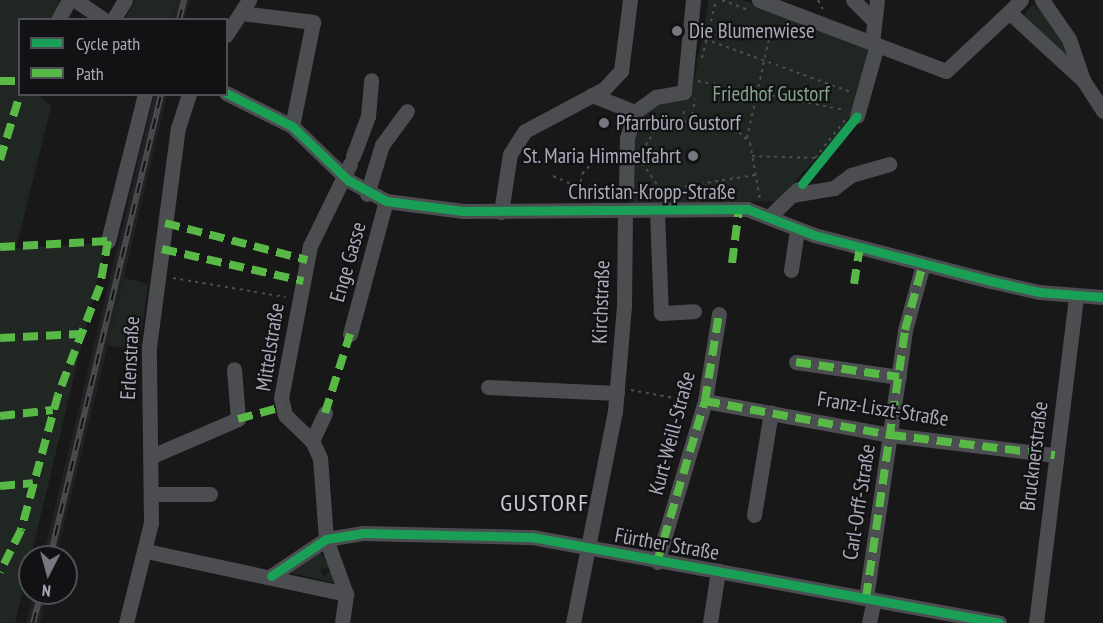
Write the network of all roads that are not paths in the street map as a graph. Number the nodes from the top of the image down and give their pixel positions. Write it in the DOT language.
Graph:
graph roads {
  1 [pos="69,0"];
  2 [pos="75,0"];
  3 [pos="125,0"];
  4 [pos="630,0"];
  5 [pos="693,0"];
  6 [pos="759,0"];
  7 [pos="853,0"];
  8 [pos="877,0"];
  9 [pos="1021,0"];
  10 [pos="1042,0"];
  11 [pos="245,6"];
  12 [pos="1009,12"];
  13 [pos="59,18"];
  14 [pos="102,18"];
  15 [pos="114,18"];
  16 [pos="874,21"];
  17 [pos="228,32"];
  18 [pos="874,44"];
  19 [pos="371,80"];
  20 [pos="1083,80"];
  21 [pos="228,94"];
  22 [pos="592,95"];
  23 [pos="144,96"];
  24 [pos="188,96"];
  25 [pos="407,111"];
  26 [pos="854,111"];
  27 [pos="1103,111"];
  28 [pos="635,112"];
  29 [pos="291,126"];
  30 [pos="889,164"];
  31 [pos="349,165"];
  32 [pos="626,193"];
  33 [pos="367,194"];
  34 [pos="386,201"];
  35 [pos="657,211"];
  36 [pos="501,212"];
  37 [pos="624,212"];
  38 [pos="769,217"];
  39 [pos="797,230"];
  40 [pos="108,241"];
  41 [pos="923,264"];
  42 [pos="791,270"];
  43 [pos="1076,295"];
  44 [pos="1103,297"];
  45 [pos="694,311"];
  46 [pos="719,314"];
  47 [pos="350,334"];
  48 [pos="796,362"];
  49 [pos="234,369"];
  50 [pos="899,377"];
  51 [pos="488,387"];
  52 [pos="617,393"];
  53 [pos="705,401"];
  54 [pos="771,412"];
  55 [pos="325,413"];
  56 [pos="891,435"];
  57 [pos="312,441"];
  58 [pos="1055,455"];
  59 [pos="152,456"];
  60 [pos="153,494"];
  61 [pos="210,494"];
  62 [pos="754,515"];
  63 [pos="326,539"];
  64 [pos="588,548"];
  65 [pos="146,551"];
  66 [pos="657,562"];
  67 [pos="718,571"];
  68 [pos="272,576"];
  69 [pos="346,594"];
  70 [pos="870,599"];
  71 [pos="126,623"];
  72 [pos="342,623"];
  73 [pos="573,623"];
  74 [pos="710,623"];
  75 [pos="869,623"];
  76 [pos="999,623"];
  77 [pos="1036,623"];
  1 -- 13 [label="street"];
  2 -- 14 [label="street"];
  3 -- 15 [label="street"];
  4 -- 22 [label="street"];
  5 -- 28 [label="street"];
  6 -- 18 [label="street"];
  7 -- 16 [label="street"];
  8 -- 16 [label="street"];
  9 -- 12 [label="street"];
  10 -- 20 [label="street"];
  11 -- 17 [label="street"];
  11 -- 29 [label="street"];
  12 -- 18 [label="street"];
  12 -- 20 [label="street"];
  16 -- 18 [label="street"];
  18 -- 26 [label="street"];
  19 -- 31 [label="street, Mittelstraße"];
  20 -- 27 [label="street"];
  21 -- 29 [label="street, Christian-Kropp-Straße"];
  22 -- 28 [label="street"];
  22 -- 36 [label="street"];
  23 -- 40 [label="street"];
  24 -- 59 [label="street, Erlenstraße"];
  25 -- 33 [label="street"];
  28 -- 32 [label="street"];
  29 -- 31 [label="street, Christian-Kropp-Straße"];
  30 -- 38 [label="street"];
  31 -- 33 [label="street, Christian-Kropp-Straße"];
  31 -- 57 [label="street, Mittelstraße"];
  33 -- 34 [label="street, Christian-Kropp-Straße"];
  34 -- 36 [label="street, Christian-Kropp-Straße"];
  34 -- 47 [label="street, Enge Gasse"];
  35 -- 37 [label="street, Christian-Kropp-Straße"];
  35 -- 38 [label="street, Christian-Kropp-Straße"];
  35 -- 45 [label="street"];
  36 -- 37 [label="street, Christian-Kropp-Straße"];
  37 -- 52 [label="street, Kirchstraße"];
  38 -- 39 [label="street, Christian-Kropp-Straße"];
  39 -- 41 [label="street, Christian-Kropp-Straße"];
  39 -- 42 [label="street"];
  41 -- 43 [label="street, Christian-Kropp-Straße"];
  41 -- 50 [label="street, Carl-Orff-Straße"];
  43 -- 44 [label="street, Christian-Kropp-Straße"];
  43 -- 58 [label="street, Brucknerstraße"];
  46 -- 53 [label="street, Kurt-Weill-Straße"];
  48 -- 50 [label="street"];
  49 -- 59 [label="street"];
  50 -- 56 [label="street, Carl-Orff-Straße"];
  51 -- 52 [label="street"];
  52 -- 64 [label="street, Kirchstraße"];
  53 -- 54 [label="street, Franz-Liszt-Straße"];
  53 -- 66 [label="street, Kurt-Weill-Straße"];
  54 -- 56 [label="street, Franz-Liszt-Straße"];
  54 -- 62 [label="street"];
  55 -- 57 [label="street"];
  56 -- 58 [label="street, Franz-Liszt-Straße"];
  56 -- 70 [label="street, Carl-Orff-Straße"];
  57 -- 63 [label="street, Mittelstraße"];
  58 -- 77 [label="street, Brucknerstraße"];
  59 -- 60 [label="street, Erlenstraße"];
  60 -- 61 [label="street"];
  60 -- 65 [label="street, Erlenstraße"];
  63 -- 64 [label="street, Fürther Straße"];
  63 -- 68 [label="street"];
  63 -- 69 [label="street, Mittelstraße"];
  64 -- 66 [label="street, Fürther Straße"];
  64 -- 73 [label="street, Kirchstraße"];
  65 -- 68 [label="street"];
  65 -- 71 [label="street, Erlenstraße"];
  66 -- 67 [label="street, Fürther Straße"];
  67 -- 70 [label="street, Fürther Straße"];
  67 -- 74 [label="street"];
  68 -- 69 [label="street"];
  69 -- 72 [label="street, Mittelstraße"];
  70 -- 75 [label="street, Carl-Orff-Straße"];
  70 -- 76 [label="street, Fürther Straße"];
}
